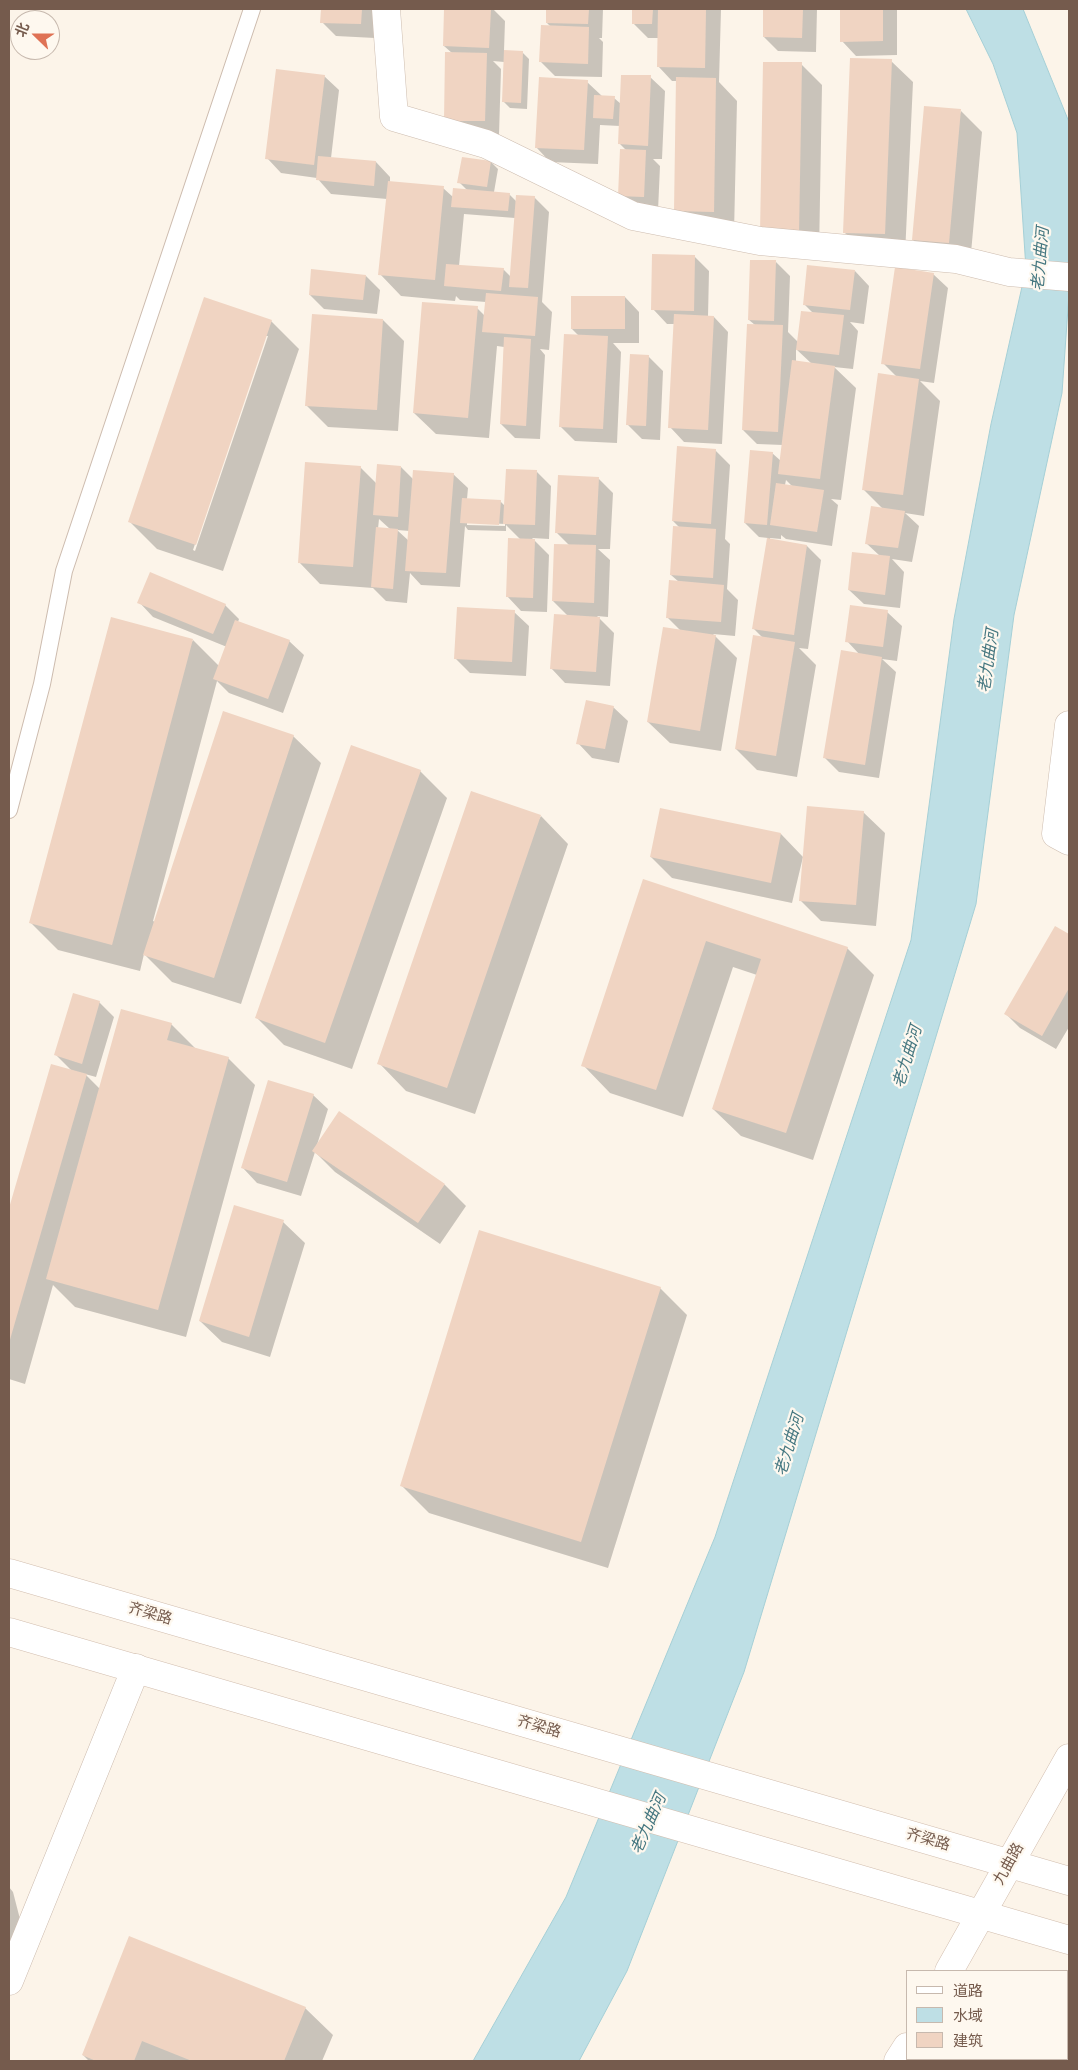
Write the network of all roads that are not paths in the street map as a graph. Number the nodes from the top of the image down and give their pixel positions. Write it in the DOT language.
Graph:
graph roads {
  1 [pos="386,9"];
  2 [pos="248,10"];
  3 [pos="1069,277"];
  4 [pos="1069,725"];
  5 [pos="9,810"];
  6 [pos="1069,842"];
  7 [pos="9,1573"];
  8 [pos="9,1632"];
  9 [pos="136,1668"];
  10 [pos="1069,1758"];
  11 [pos="1009,1864"];
  12 [pos="1069,1881"];
  13 [pos="982,1914"];
  14 [pos="1069,1940"];
  15 [pos="950,1970"];
  16 [pos="9,1981"];
  17 [pos="906,2049"];
  18 [pos="898,2061"];
  1 -- 3 [label="main road"];
  2 -- 5 [label="lane"];
  4 -- 6 [label="main road"];
  7 -- 11 [label="main road, 齐梁路"];
  8 -- 9 [label="main road"];
  9 -- 13 [label="main road"];
  9 -- 16 [label="main road"];
  10 -- 11 [label="main road, 九曲路"];
  11 -- 12 [label="main road, 齐梁路"];
  11 -- 13 [label="main road, 九曲路"];
  13 -- 14 [label="main road"];
  13 -- 15 [label="main road, 九曲路"];
  17 -- 18 [label="main road"];
}
